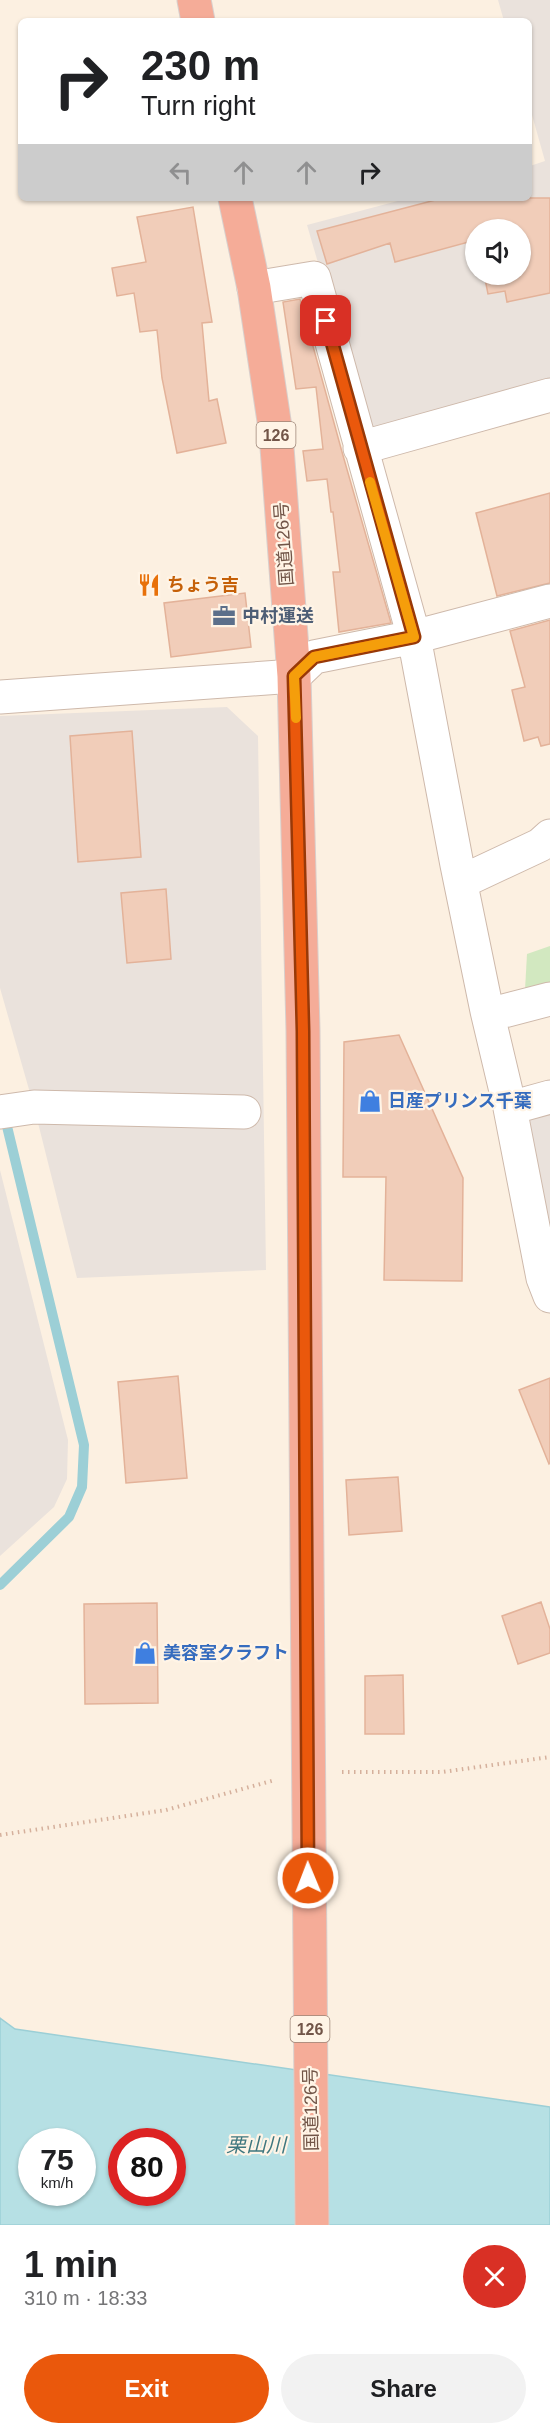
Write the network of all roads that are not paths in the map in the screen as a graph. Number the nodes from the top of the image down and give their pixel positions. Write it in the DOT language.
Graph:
graph roads {
  1 [pos="194,0"];
  2 [pos="197,18"];
  3 [pos="236,201"];
  4 [pos="254,288"];
  5 [pos="550,395"];
  6 [pos="360,448"];
  7 [pos="550,601"];
  8 [pos="414,637"];
  9 [pos="294,676"];
  10 [pos="0,697"];
  11 [pos="547,843"];
  12 [pos="461,882"];
  13 [pos="550,999"];
  14 [pos="488,1015"];
  15 [pos="550,1097"];
  16 [pos="510,1108"];
  17 [pos="0,1112"];
  18 [pos="244,1112"];
  19 [pos="550,1296"];
  20 [pos="312,2225"];
  1 -- 2 [label="highway"];
  3 -- 4 [label="highway, 国道126号 / 126"];
  4 -- 6 [label="street"];
  4 -- 9 [label="highway, 国道126号 / 126"];
  5 -- 6 [label="street"];
  6 -- 8 [label="street"];
  7 -- 8 [label="street"];
  8 -- 9 [label="street"];
  8 -- 12 [label="street"];
  9 -- 10 [label="street"];
  9 -- 20 [label="highway, 国道126号 / 126"];
  11 -- 12 [label="street"];
  12 -- 14 [label="street"];
  13 -- 14 [label="street"];
  14 -- 16 [label="street"];
  15 -- 16 [label="street"];
  16 -- 19 [label="street"];
  17 -- 18 [label="street"];
}
